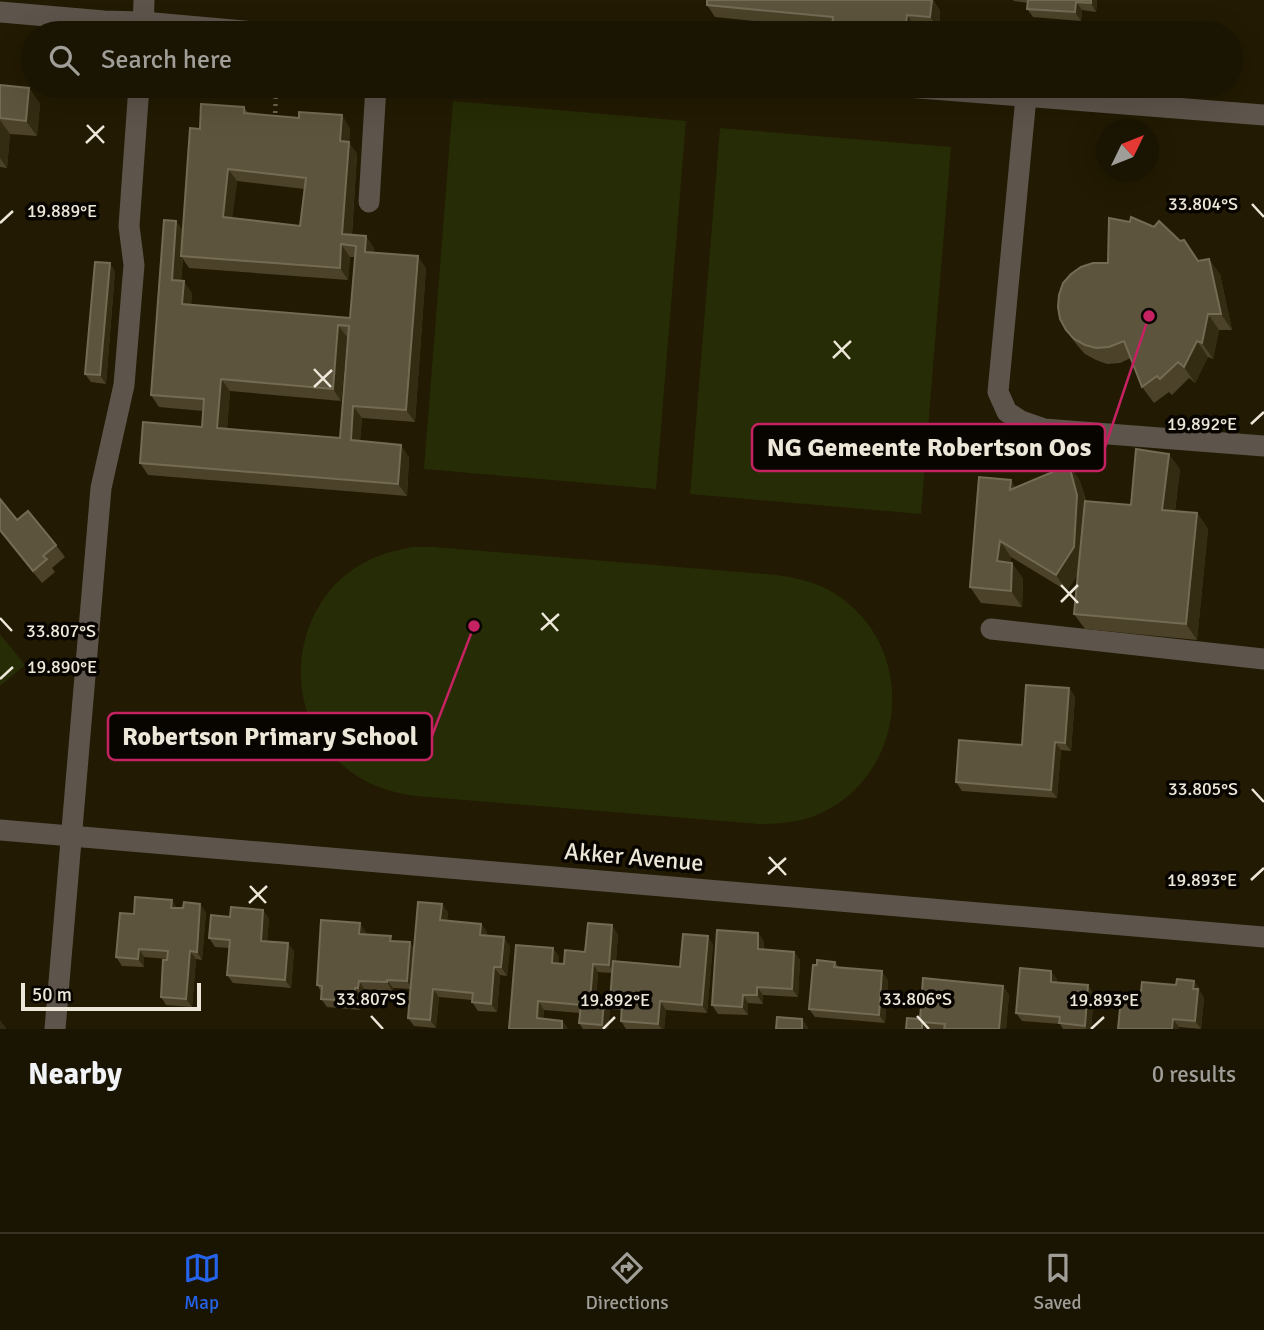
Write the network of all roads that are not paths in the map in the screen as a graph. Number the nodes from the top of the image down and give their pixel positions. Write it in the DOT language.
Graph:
graph roads {
  1 [pos="144,0"];
  2 [pos="0,12"];
  3 [pos="104,21"];
  4 [pos="143,21"];
  5 [pos="138,98"];
  6 [pos="375,98"];
  7 [pos="1026,98"];
  8 [pos="1039,98"];
  9 [pos="1264,115"];
  10 [pos="369,202"];
  11 [pos="1264,446"];
  12 [pos="991,629"];
  13 [pos="1264,659"];
  14 [pos="0,830"];
  15 [pos="71,836"];
  16 [pos="1264,936"];
  17 [pos="55,1029"];
  1 -- 4 [label="street"];
  2 -- 3 [label="street"];
  5 -- 15 [label="street"];
  6 -- 10 [label="street"];
  7 -- 11 [label="street"];
  8 -- 9 [label="street"];
  12 -- 13 [label="street"];
  14 -- 15 [label="street, Akker Avenue"];
  15 -- 16 [label="street, Akker Avenue"];
  15 -- 17 [label="street"];
}
